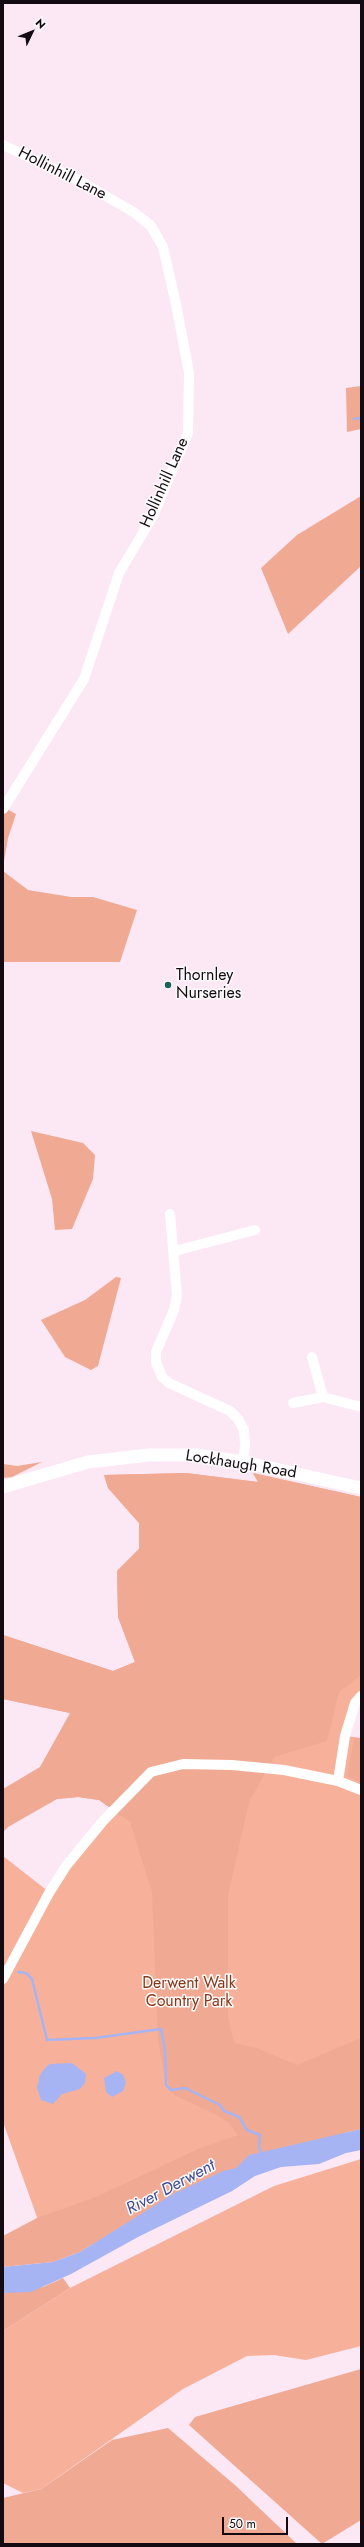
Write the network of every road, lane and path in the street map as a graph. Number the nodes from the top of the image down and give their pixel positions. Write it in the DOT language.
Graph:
graph roads {
  1 [pos="3,145"];
  2 [pos="3,809"];
  3 [pos="170,1214"];
  4 [pos="255,1230"];
  5 [pos="175,1251"];
  6 [pos="312,1357"];
  7 [pos="323,1397"];
  8 [pos="293,1403"];
  9 [pos="361,1407"];
  10 [pos="244,1462"];
  11 [pos="3,1487"];
  12 [pos="361,1488"];
  13 [pos="361,1696"];
  14 [pos="339,1778"];
  15 [pos="361,1790"];
  16 [pos="3,1979"];
  1 -- 2 [label="street, Hollinhill Lane"];
  3 -- 5 [label="street"];
  4 -- 5 [label="street"];
  5 -- 10 [label="street"];
  6 -- 7 [label="street"];
  7 -- 8 [label="street"];
  7 -- 9 [label="street"];
  10 -- 11 [label="main road, Lockhaugh Road"];
  10 -- 12 [label="main road, Lockhaugh Road"];
  13 -- 14 [label="street"];
  14 -- 15 [label="street"];
  14 -- 16 [label="street"];
}
